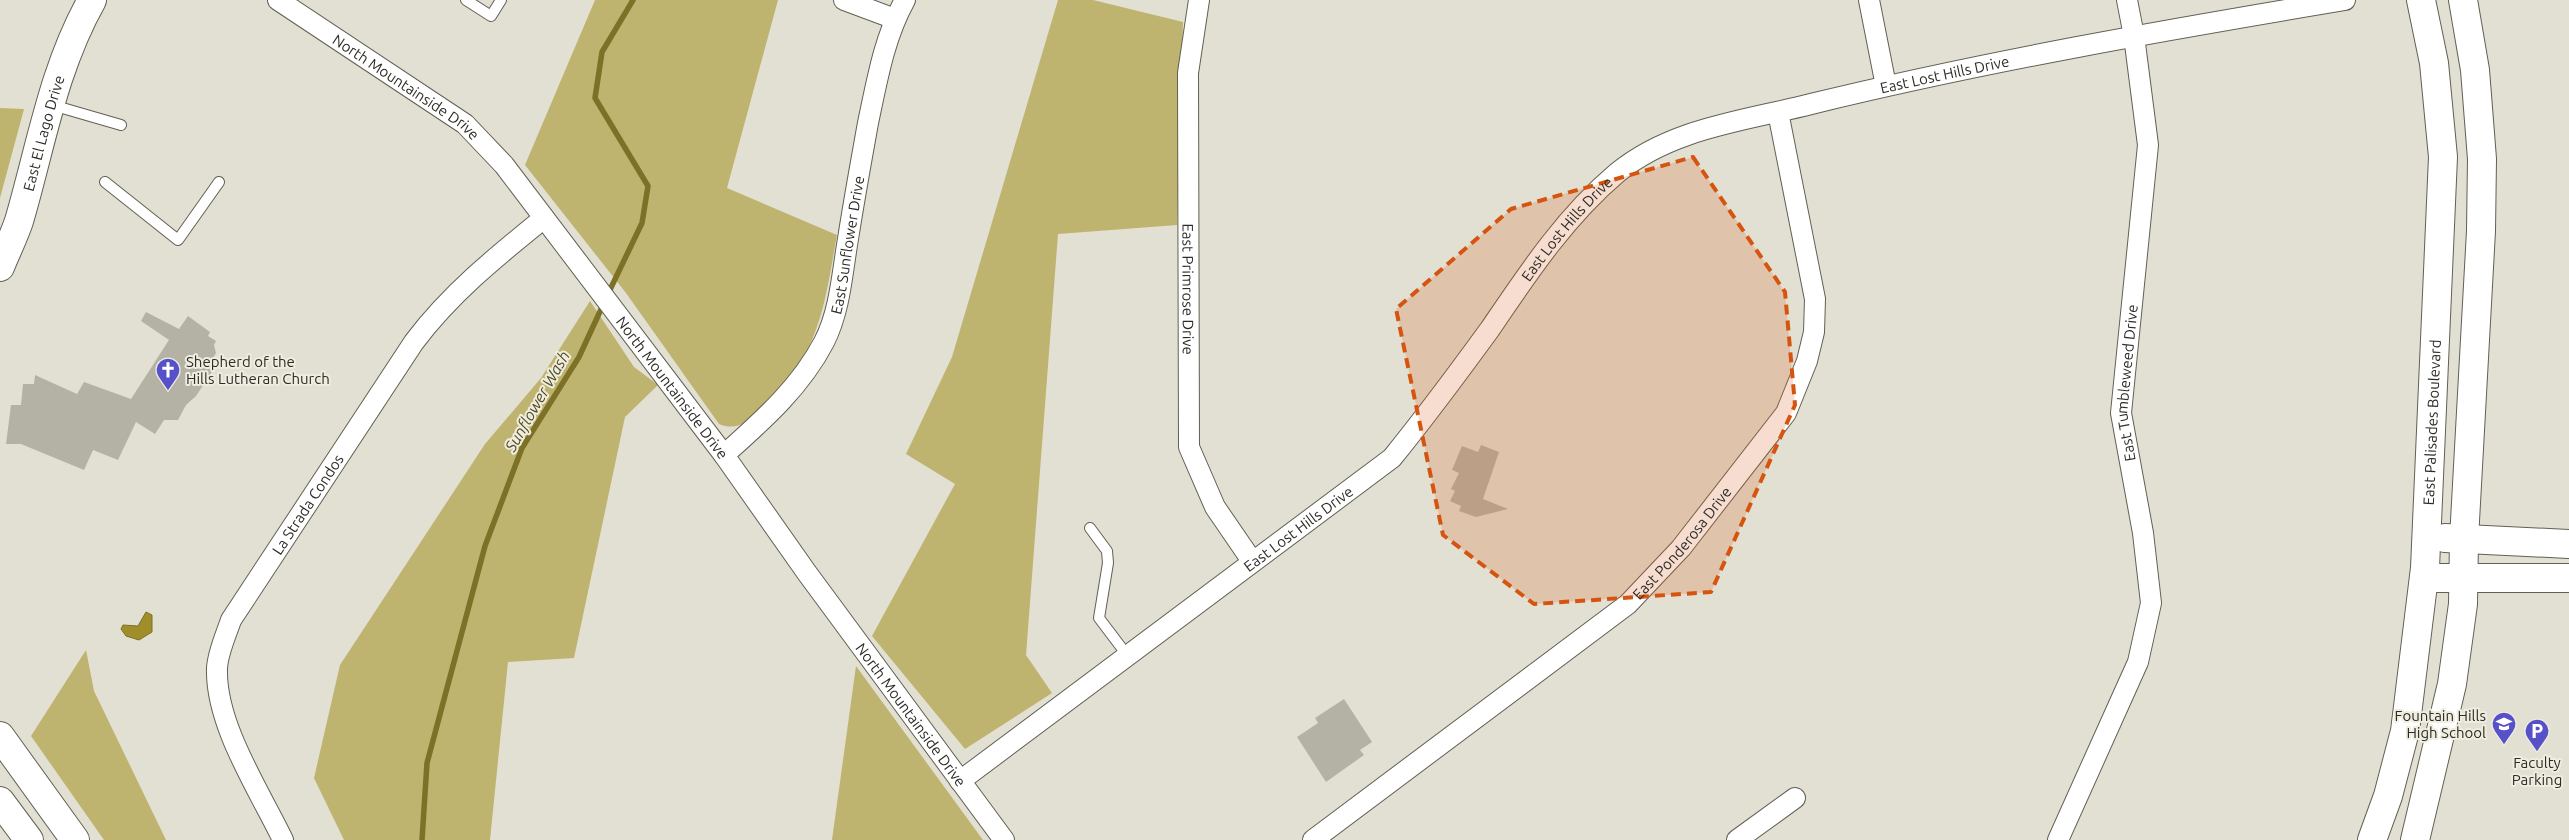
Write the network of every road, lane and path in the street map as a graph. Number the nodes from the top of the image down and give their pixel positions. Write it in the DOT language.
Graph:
graph roads {
  1 [pos="92,0"];
  2 [pos="278,0"];
  3 [pos="466,0"];
  4 [pos="501,0"];
  5 [pos="844,0"];
  6 [pos="905,0"];
  7 [pos="1198,0"];
  8 [pos="1869,0"];
  9 [pos="2127,0"];
  10 [pos="2344,0"];
  11 [pos="2421,0"];
  12 [pos="2463,0"];
  13 [pos="895,19"];
  14 [pos="2134,36"];
  15 [pos="1886,86"];
  16 [pos="50,104"];
  17 [pos="1778,112"];
  18 [pos="121,125"];
  19 [pos="106,182"];
  20 [pos="220,182"];
  21 [pos="544,218"];
  22 [pos="0,267"];
  23 [pos="724,455"];
  24 [pos="1090,528"];
  25 [pos="2426,536"];
  26 [pos="2464,539"];
  27 [pos="2569,544"];
  28 [pos="1252,561"];
  29 [pos="2424,578"];
  30 [pos="2463,578"];
  31 [pos="2569,578"];
  32 [pos="1127,655"];
  33 [pos="0,736"];
  34 [pos="960,781"];
  35 [pos="1795,798"];
  36 [pos="0,801"];
  37 [pos="29,840"];
  38 [pos="75,840"];
  39 [pos="283,840"];
  40 [pos="1004,840"];
  41 [pos="1313,840"];
  42 [pos="1737,840"];
  43 [pos="2058,840"];
  44 [pos="2372,840"];
  45 [pos="2415,840"];
  1 -- 16 [label="street, East El Lago Drive"];
  2 -- 21 [label="street, North Mountainside Drive"];
  3 -- 4 [label="lane"];
  5 -- 13 [label="street"];
  6 -- 13 [label="street, East Sunflower Drive"];
  7 -- 28 [label="street, East Primrose Drive"];
  8 -- 15 [label="street"];
  9 -- 14 [label="street, East Tumbleweed Drive"];
  10 -- 14 [label="street, East Lost Hills Drive"];
  11 -- 25 [label="street, East Palisades Boulevard"];
  12 -- 26 [label="street"];
  13 -- 23 [label="street, East Sunflower Drive"];
  14 -- 15 [label="street, East Lost Hills Drive"];
  14 -- 43 [label="street, East Tumbleweed Drive"];
  15 -- 17 [label="street, East Lost Hills Drive"];
  16 -- 18 [label="lane"];
  16 -- 22 [label="street, East El Lago Drive"];
  17 -- 28 [label="street, East Lost Hills Drive"];
  17 -- 41 [label="street, East Ponderosa Drive"];
  19 -- 20 [label="lane"];
  21 -- 23 [label="street, North Mountainside Drive"];
  21 -- 39 [label="street, La Strada Condos"];
  23 -- 34 [label="street, North Mountainside Drive"];
  24 -- 32 [label="lane"];
  25 -- 26 [label="street"];
  25 -- 29 [label="street, East Palisades Boulevard"];
  26 -- 27 [label="street"];
  26 -- 30 [label="street"];
  28 -- 32 [label="street, East Lost Hills Drive"];
  29 -- 30 [label="street"];
  29 -- 44 [label="street, East Palisades Boulevard"];
  30 -- 31 [label="street"];
  30 -- 45 [label="street"];
  32 -- 34 [label="street, East Lost Hills Drive"];
  33 -- 38 [label="street"];
  34 -- 40 [label="street, North Mountainside Drive"];
  35 -- 42 [label="street"];
  36 -- 37 [label="street"];
}
